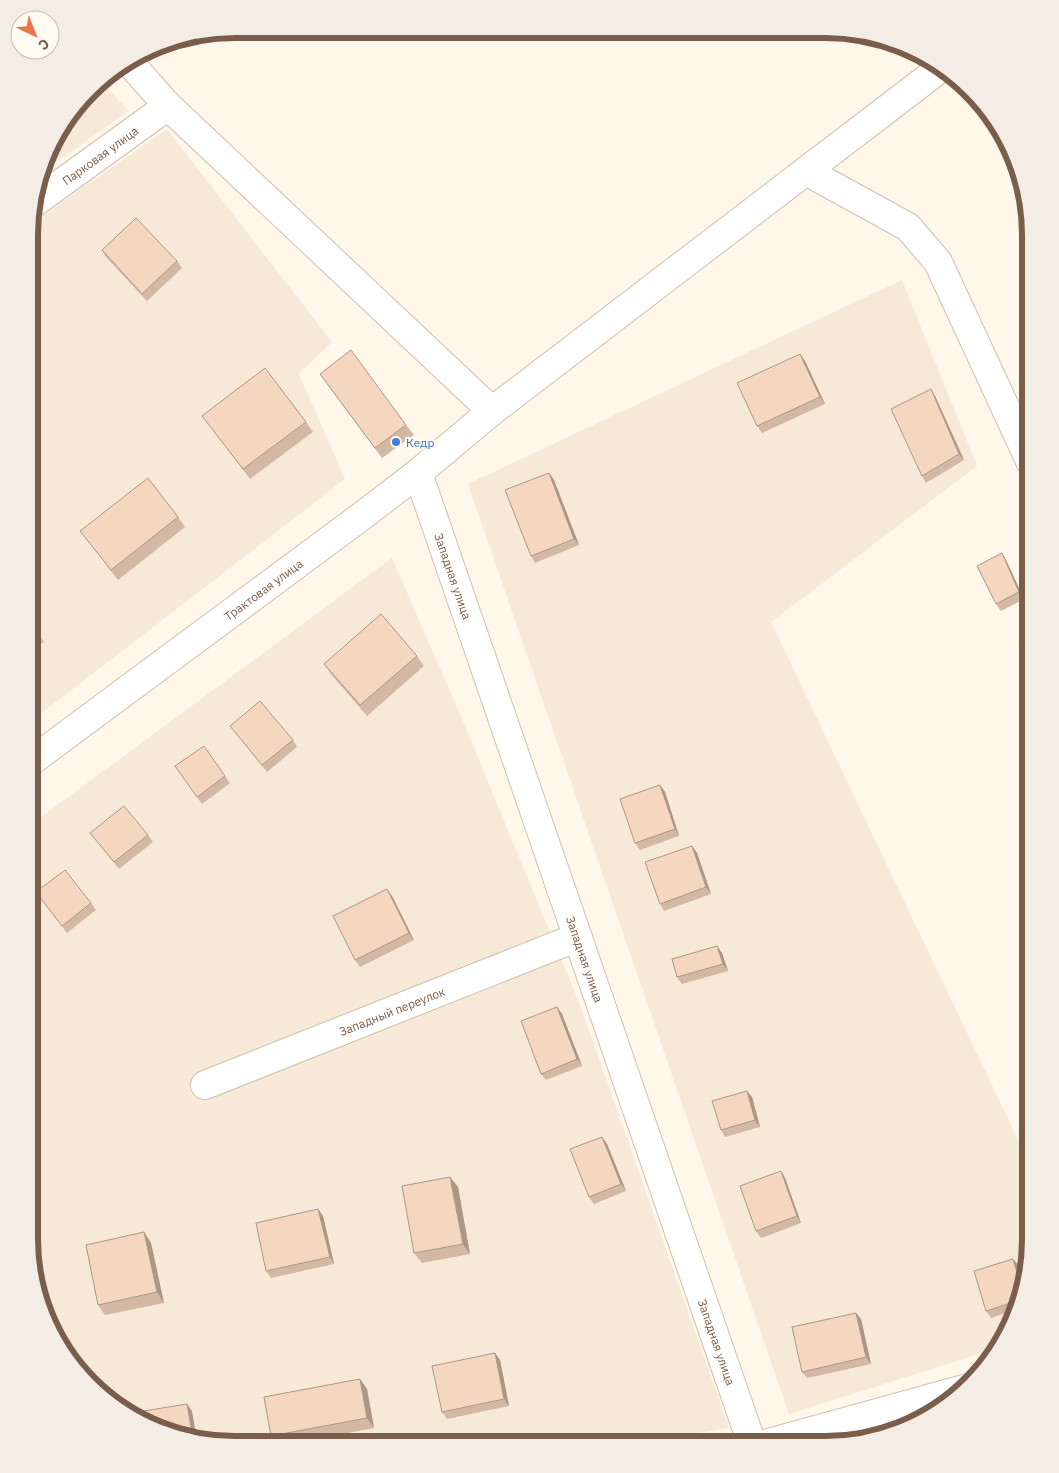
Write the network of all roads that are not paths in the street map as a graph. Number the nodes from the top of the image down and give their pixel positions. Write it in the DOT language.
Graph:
graph roads {
  1 [pos="133,66"];
  2 [pos="936,72"];
  3 [pos="168,106"];
  4 [pos="806,171"];
  5 [pos="41,198"];
  6 [pos="492,411"];
  7 [pos="1022,444"];
  8 [pos="418,473"];
  9 [pos="38,756"];
  10 [pos="578,937"];
  11 [pos="205,1085"];
  12 [pos="946,1394"];
  13 [pos="749,1436"];
  14 [pos="794,1436"];
  1 -- 3 [label="street"];
  2 -- 4 [label="street, Трактовая улица"];
  3 -- 5 [label="street, Парковая улица"];
  3 -- 6 [label="street"];
  4 -- 6 [label="street, Трактовая улица"];
  4 -- 7 [label="street"];
  6 -- 8 [label="street, Трактовая улица"];
  8 -- 9 [label="street, Трактовая улица"];
  8 -- 10 [label="street, Западная улица"];
  10 -- 11 [label="street, Западный переулок"];
  10 -- 13 [label="street, Западная улица"];
  12 -- 14 [label="street"];
}
